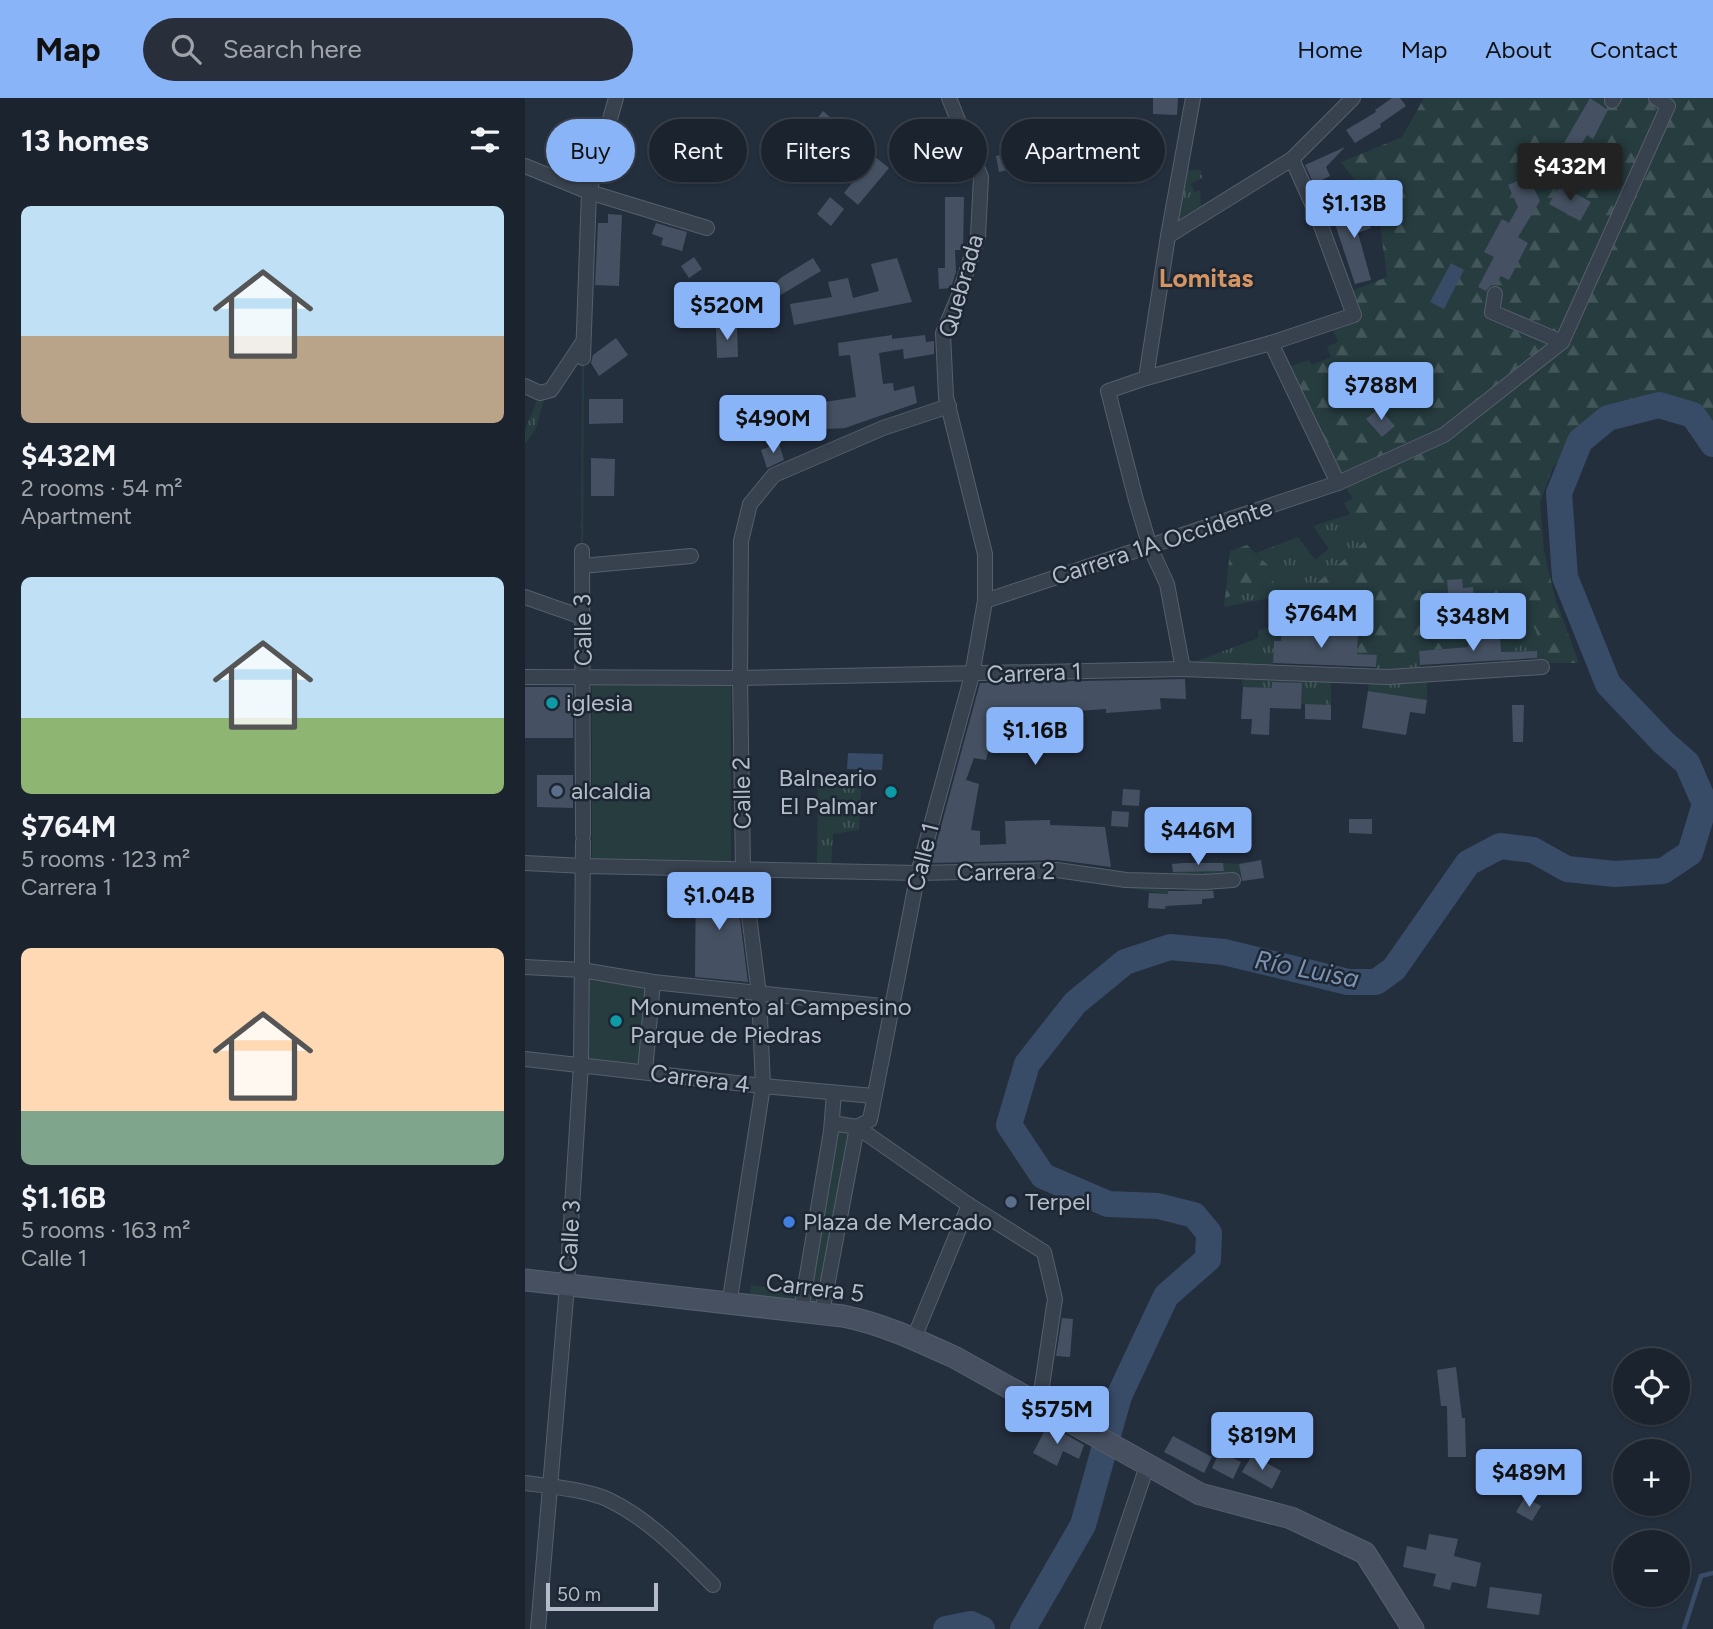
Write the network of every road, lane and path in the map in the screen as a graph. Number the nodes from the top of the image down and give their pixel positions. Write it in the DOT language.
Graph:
graph roads {
  1 [pos="616,98"];
  2 [pos="949,98"];
  3 [pos="1193,98"];
  4 [pos="1353,98"];
  5 [pos="1656,98"];
  6 [pos="1292,159"];
  7 [pos="525,166"];
  8 [pos="589,192"];
  9 [pos="707,228"];
  10 [pos="1168,236"];
  11 [pos="1495,295"];
  12 [pos="583,342"];
  13 [pos="1562,342"];
  14 [pos="1271,343"];
  15 [pos="583,358"];
  16 [pos="1146,378"];
  17 [pos="525,386"];
  18 [pos="947,402"];
  19 [pos="1338,483"];
  20 [pos="1150,547"];
  21 [pos="691,555"];
  22 [pos="525,597"];
  23 [pos="985,600"];
  24 [pos="582,617"];
  25 [pos="1542,667"];
  26 [pos="1183,669"];
  27 [pos="972,675"];
  28 [pos="525,677"];
  29 [pos="583,677"];
  30 [pos="740,678"];
  31 [pos="525,863"];
  32 [pos="584,866"];
  33 [pos="743,869"];
  34 [pos="918,873"];
  35 [pos="1233,880"];
  36 [pos="525,967"];
  37 [pos="582,970"];
  38 [pos="653,982"];
  39 [pos="759,994"];
  40 [pos="891,1007"];
  41 [pos="525,1059"];
  42 [pos="581,1064"];
  43 [pos="645,1073"];
  44 [pos="763,1086"];
  45 [pos="834,1093"];
  46 [pos="874,1096"];
  47 [pos="832,1123"];
  48 [pos="857,1127"];
  49 [pos="969,1205"];
  50 [pos="525,1280"];
  51 [pos="568,1286"];
  52 [pos="729,1305"];
  53 [pos="811,1312"];
  54 [pos="914,1338"];
  55 [pos="1039,1406"];
  56 [pos="1144,1465"];
  57 [pos="525,1483"];
  58 [pos="550,1486"];
  59 [pos="713,1585"];
  60 [pos="538,1629"];
  61 [pos="1092,1629"];
  62 [pos="1413,1629"];
  1 -- 8 [label="street"];
  2 -- 18 [label="street, Quebrada"];
  3 -- 10 [label="street"];
  4 -- 6 [label="street"];
  5 -- 13 [label="street"];
  6 -- 10 [label="street"];
  6 -- 14 [label="street"];
  7 -- 8 [label="street"];
  8 -- 9 [label="street"];
  8 -- 12 [label="street"];
  10 -- 16 [label="street"];
  11 -- 13 [label="street"];
  12 -- 15 [label="street"];
  12 -- 17 [label="street"];
  13 -- 19 [label="street, Carrera 1A Occidente"];
  14 -- 16 [label="street"];
  14 -- 19 [label="street"];
  16 -- 20 [label="street"];
  18 -- 23 [label="street, Calle 1"];
  18 -- 30 [label="street, Calle 2"];
  19 -- 20 [label="street, Carrera 1A Occidente"];
  20 -- 23 [label="street, Carrera 1A Occidente"];
  20 -- 26 [label="street"];
  21 -- 24 [label="street, Calle 3"];
  22 -- 24 [label="street"];
  23 -- 27 [label="street, Calle 1"];
  24 -- 29 [label="street, Calle 3"];
  25 -- 26 [label="street, Carrera 1"];
  26 -- 27 [label="street, Carrera 1"];
  27 -- 30 [label="street, Carrera 1"];
  27 -- 34 [label="street, Calle 1"];
  28 -- 29 [label="street, Carrera 1"];
  29 -- 30 [label="street, Carrera 1"];
  29 -- 32 [label="street, Calle 3"];
  30 -- 33 [label="street, Calle 2"];
  31 -- 32 [label="street, Carrera 2"];
  32 -- 33 [label="street, Carrera 2"];
  32 -- 37 [label="street, Calle 3"];
  33 -- 34 [label="street, Carrera 2"];
  33 -- 39 [label="street, Calle 2"];
  34 -- 35 [label="street, Carrera 2"];
  34 -- 40 [label="street, Calle 1"];
  36 -- 37 [label="street"];
  37 -- 38 [label="street"];
  37 -- 42 [label="street, Calle 3"];
  38 -- 39 [label="street"];
  38 -- 43 [label="street"];
  39 -- 40 [label="street"];
  39 -- 44 [label="street, Calle 2"];
  40 -- 46 [label="street, Calle 1"];
  41 -- 42 [label="street, Carrera 4"];
  42 -- 43 [label="street, Carrera 4"];
  42 -- 51 [label="street, Calle 3"];
  43 -- 44 [label="street, Carrera 4"];
  44 -- 45 [label="street, Carrera 4"];
  44 -- 52 [label="street, Calle 2"];
  45 -- 46 [label="street, Carrera 4"];
  45 -- 47 [label="street"];
  46 -- 48 [label="street, Calle 1"];
  47 -- 48 [label="street"];
  47 -- 53 [label="street"];
  48 -- 49 [label="street"];
  48 -- 53 [label="street, Calle 1"];
  49 -- 54 [label="street"];
  49 -- 55 [label="street"];
  50 -- 51 [label="main road, Carrera 5"];
  51 -- 52 [label="main road, Carrera 5"];
  51 -- 58 [label="street, Calle 3"];
  52 -- 53 [label="main road, Carrera 5"];
  53 -- 54 [label="main road, Carrera 5"];
  54 -- 55 [label="main road, Carrera 5"];
  55 -- 56 [label="main road, Carrera 5"];
  56 -- 61 [label="street"];
  56 -- 62 [label="main road, Carrera 5"];
  57 -- 58 [label="street"];
  58 -- 59 [label="street"];
  58 -- 60 [label="street, Calle 3"];
}
